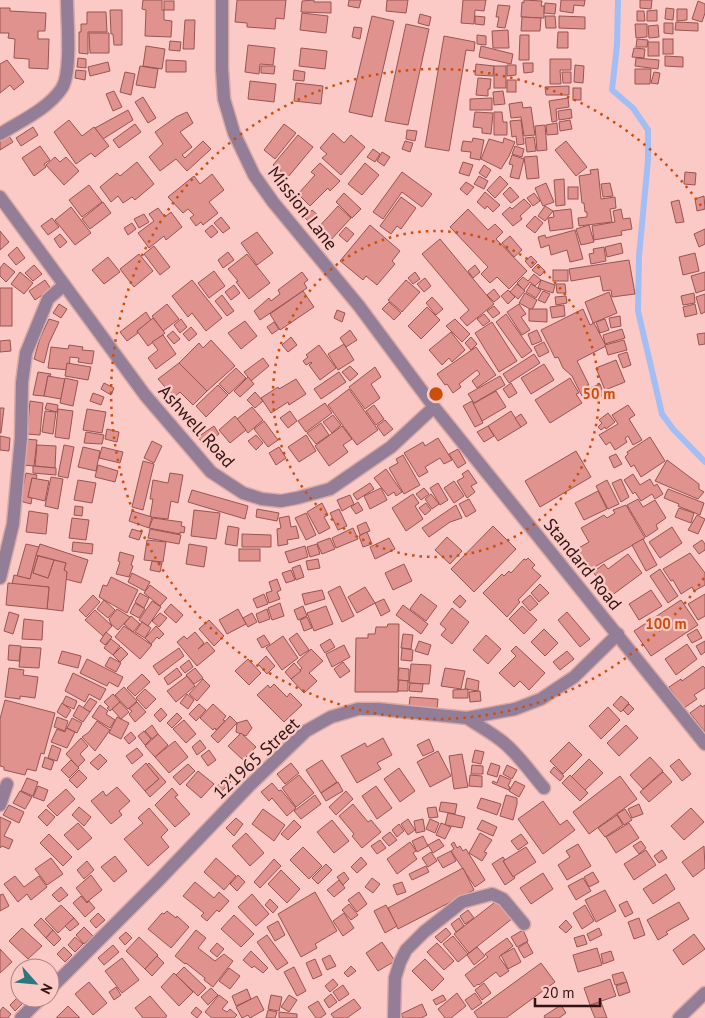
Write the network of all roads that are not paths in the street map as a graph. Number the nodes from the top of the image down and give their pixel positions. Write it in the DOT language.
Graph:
graph roads {
  1 [pos="66,0"];
  2 [pos="222,0"];
  3 [pos="0,134"];
  4 [pos="0,197"];
  5 [pos="64,285"];
  6 [pos="434,407"];
  7 [pos="0,578"];
  8 [pos="618,634"];
  9 [pos="467,718"];
  10 [pos="705,744"];
  11 [pos="7,784"];
  12 [pos="544,788"];
  13 [pos="0,804"];
  14 [pos="524,924"];
  15 [pos="60,979"];
  16 [pos="705,992"];
  17 [pos="31,1008"];
  18 [pos="21,1018"];
  19 [pos="394,1018"];
  20 [pos="679,1018"];
  1 -- 3 [label="street"];
  2 -- 6 [label="street, Mission Lane"];
  4 -- 5 [label="street, Ashwell Road"];
  5 -- 6 [label="street, Ashwell Road"];
  5 -- 7 [label="street"];
  6 -- 8 [label="street, Standard Road"];
  8 -- 9 [label="street, 121965 Street"];
  8 -- 10 [label="street, Standard Road"];
  9 -- 12 [label="street"];
  9 -- 15 [label="street, 121965 Street"];
  11 -- 13 [label="street"];
  14 -- 19 [label="street"];
  16 -- 20 [label="street"];
  17 -- 18 [label="street"];
}
